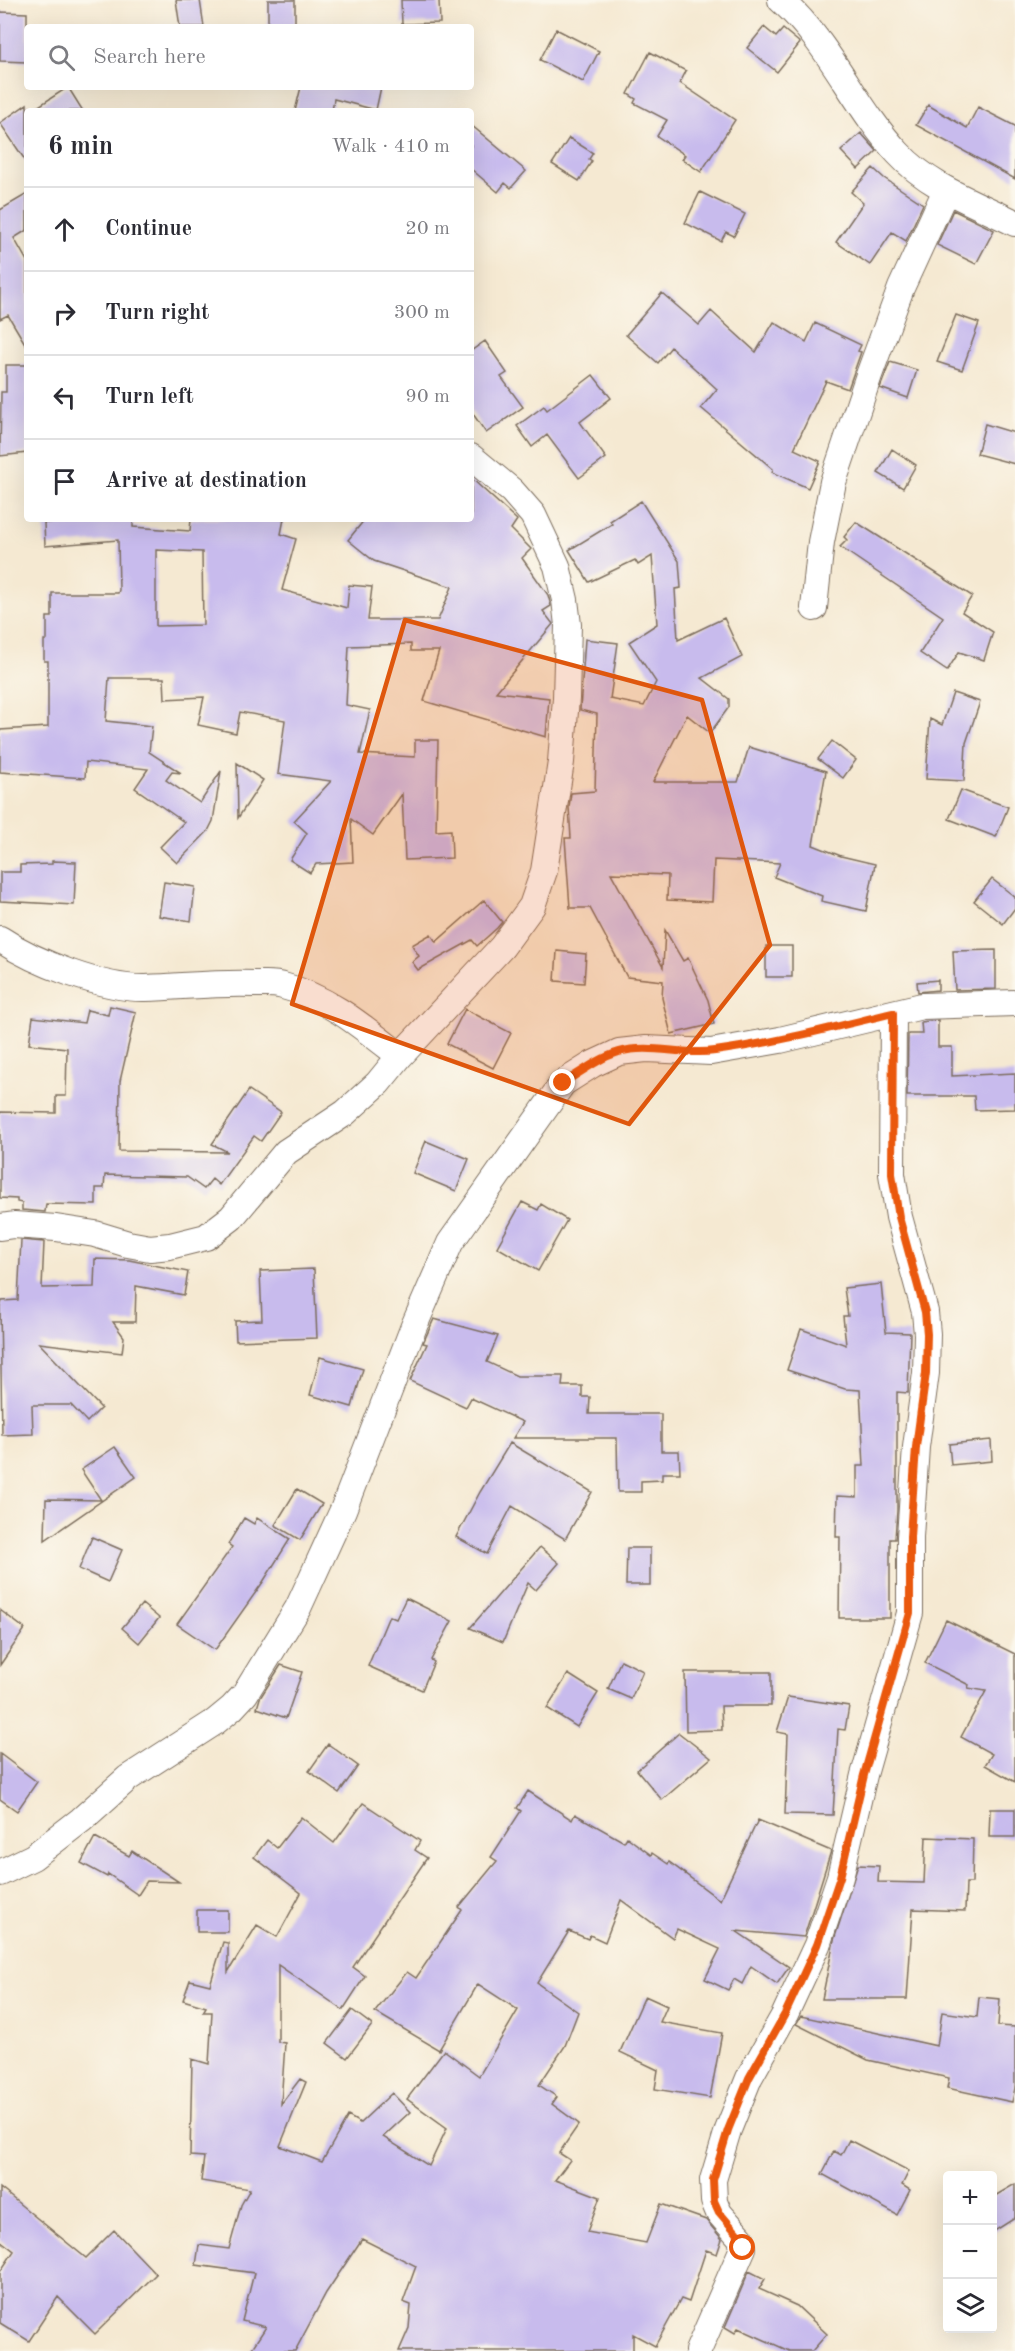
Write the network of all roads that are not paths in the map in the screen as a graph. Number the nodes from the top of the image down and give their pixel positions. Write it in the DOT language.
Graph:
graph roads {
  1 [pos="781,0"];
  2 [pos="946,190"];
  3 [pos="1015,223"];
  4 [pos="474,459"];
  5 [pos="814,608"];
  6 [pos="0,939"];
  7 [pos="1015,1004"];
  8 [pos="893,1013"];
  9 [pos="400,1056"];
  10 [pos="0,1227"];
  11 [pos="0,1874"];
  12 [pos="698,2351"];
  1 -- 2 [label="street"];
  2 -- 3 [label="street"];
  2 -- 5 [label="street"];
  4 -- 9 [label="street"];
  6 -- 9 [label="street"];
  7 -- 8 [label="street"];
  8 -- 11 [label="street"];
  8 -- 12 [label="street"];
  9 -- 10 [label="street"];
}
